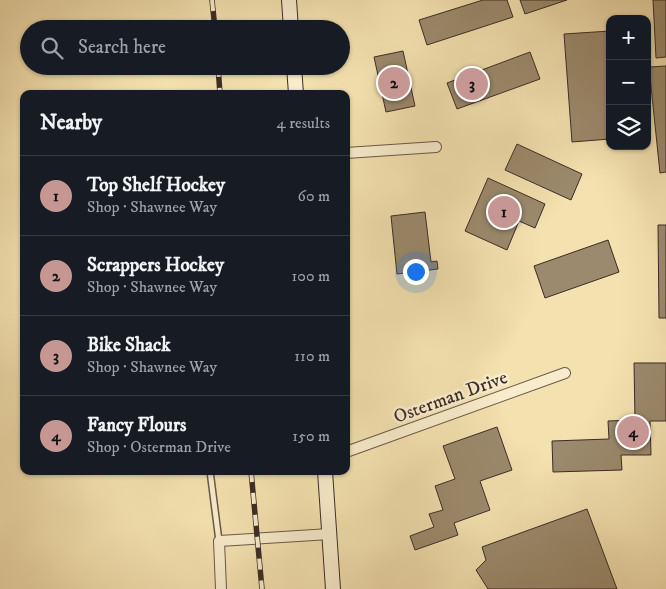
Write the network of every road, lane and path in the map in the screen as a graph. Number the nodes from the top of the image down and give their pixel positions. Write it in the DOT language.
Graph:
graph roads {
  1 [pos="289,0"];
  2 [pos="290,20"];
  3 [pos="295,75"];
  4 [pos="296,90"];
  5 [pos="436,146"];
  6 [pos="350,153"];
  7 [pos="565,373"];
  8 [pos="350,451"];
  9 [pos="211,475"];
  10 [pos="325,475"];
  11 [pos="330,534"];
  12 [pos="219,541"];
  13 [pos="221,589"];
  14 [pos="333,589"];
  1 -- 2 [label="street"];
  3 -- 4 [label="street"];
  5 -- 6 [label="street"];
  7 -- 8 [label="street, Osterman Drive"];
  9 -- 12 [label="lane"];
  10 -- 11 [label="street"];
  11 -- 12 [label="street"];
  11 -- 14 [label="street"];
  12 -- 13 [label="street"];
}
